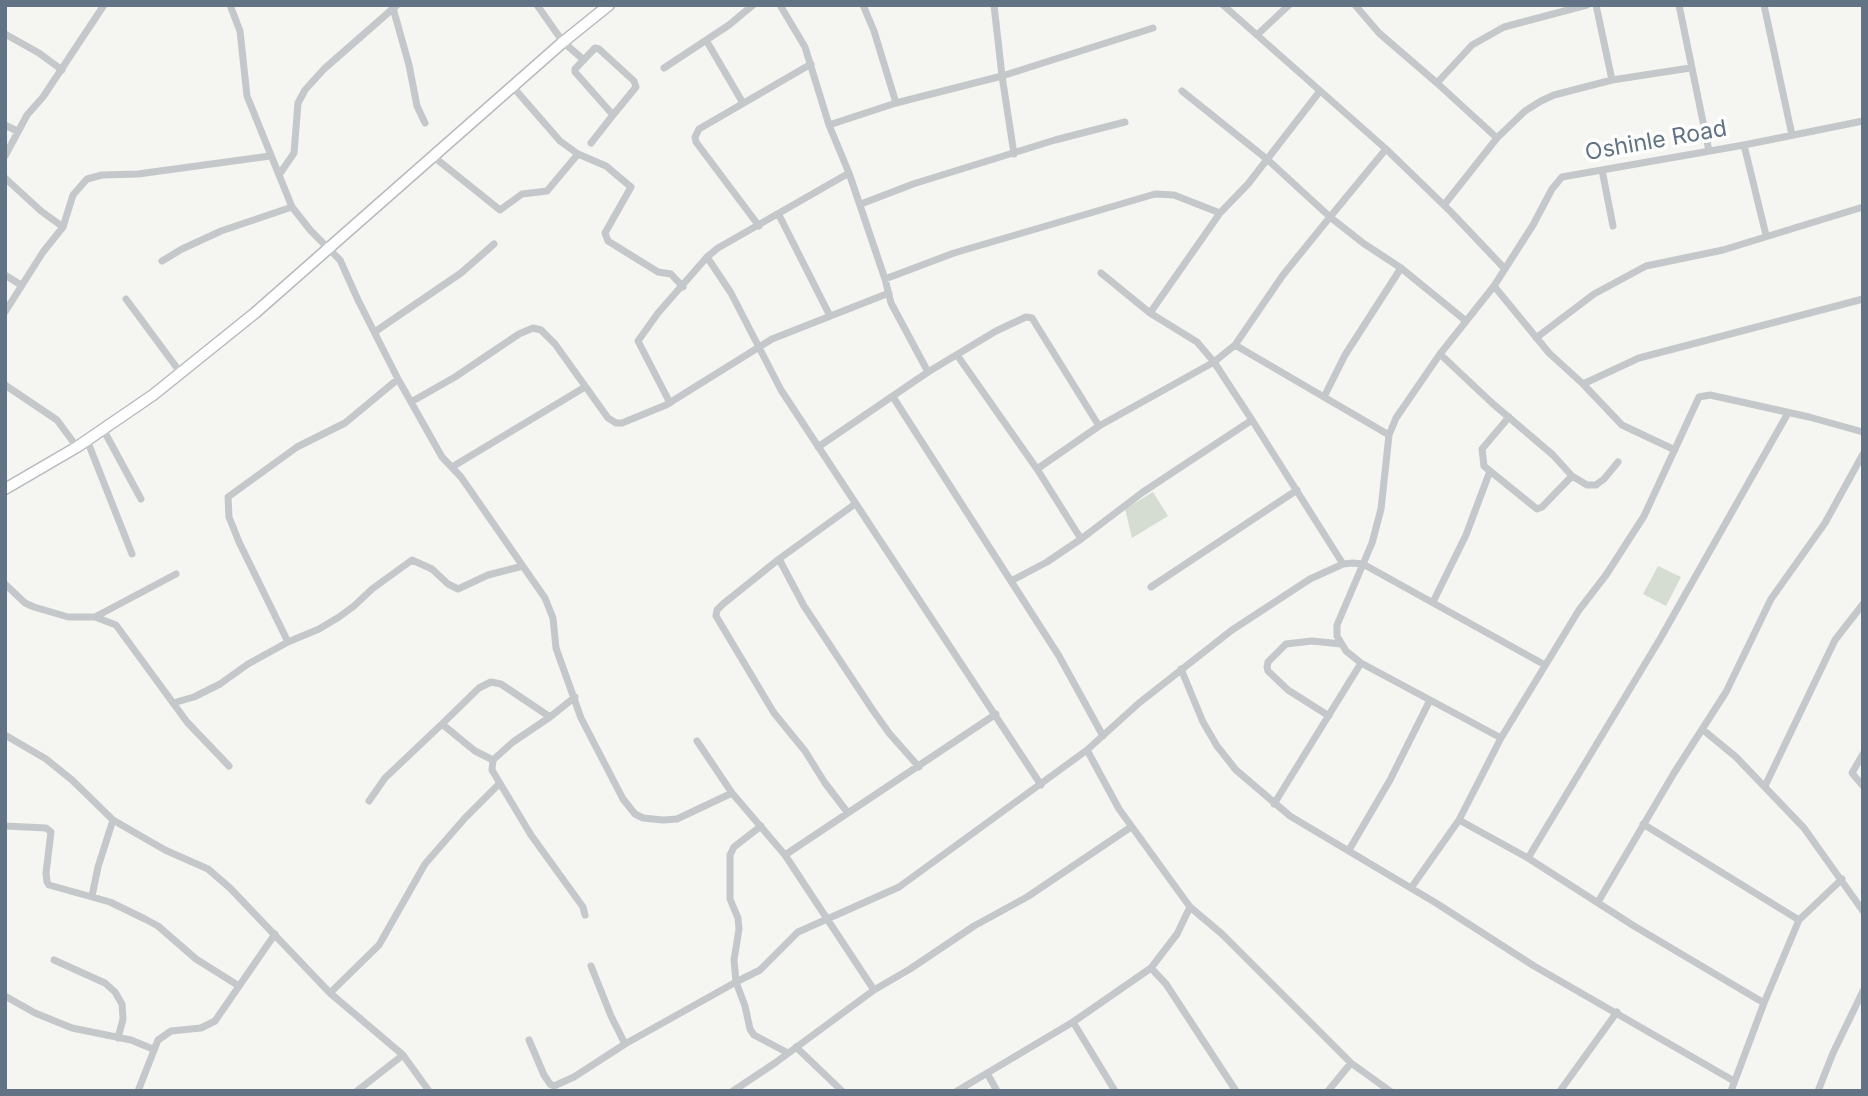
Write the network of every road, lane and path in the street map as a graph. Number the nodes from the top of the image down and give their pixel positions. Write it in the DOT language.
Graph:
graph roads {
  1 [pos="104,5"];
  2 [pos="230,5"];
  3 [pos="537,5"];
  4 [pos="609,5"];
  5 [pos="753,5"];
  6 [pos="793,5"];
  7 [pos="863,5"];
  8 [pos="994,5"];
  9 [pos="1223,5"];
  10 [pos="1289,5"];
  11 [pos="1354,5"];
  12 [pos="1587,5"];
  13 [pos="1596,5"];
  14 [pos="1679,5"];
  15 [pos="1764,5"];
  16 [pos="395,7"];
  17 [pos="781,7"];
  18 [pos="1153,28"];
  19 [pos="5,34"];
  20 [pos="1258,36"];
  21 [pos="706,40"];
  22 [pos="563,42"];
  23 [pos="584,60"];
  24 [pos="811,64"];
  25 [pos="664,68"];
  26 [pos="1690,68"];
  27 [pos="62,70"];
  28 [pos="1002,76"];
  29 [pos="1612,80"];
  30 [pos="1437,83"];
  31 [pos="513,87"];
  32 [pos="1320,91"];
  33 [pos="1182,92"];
  34 [pos="743,103"];
  35 [pos="896,103"];
  36 [pos="613,115"];
  37 [pos="1863,121"];
  38 [pos="425,122"];
  39 [pos="1125,122"];
  40 [pos="5,125"];
  41 [pos="829,125"];
  42 [pos="18,131"];
  43 [pos="1792,135"];
  44 [pos="1497,138"];
  45 [pos="591,143"];
  46 [pos="1744,145"];
  47 [pos="1386,149"];
  48 [pos="1709,151"];
  49 [pos="578,154"];
  50 [pos="1014,154"];
  51 [pos="5,156"];
  52 [pos="270,156"];
  53 [pos="434,157"];
  54 [pos="1268,160"];
  55 [pos="1602,170"];
  56 [pos="849,173"];
  57 [pos="279,175"];
  58 [pos="5,178"];
  59 [pos="861,204"];
  60 [pos="1444,205"];
  61 [pos="292,207"];
  62 [pos="1863,207"];
  63 [pos="1220,213"];
  64 [pos="779,215"];
  65 [pos="1330,217"];
  66 [pos="63,226"];
  67 [pos="759,226"];
  68 [pos="1613,226"];
  69 [pos="1766,235"];
  70 [pos="494,244"];
  71 [pos="327,249"];
  72 [pos="707,257"];
  73 [pos="162,261"];
  74 [pos="1401,268"];
  75 [pos="1505,269"];
  76 [pos="1101,273"];
  77 [pos="5,275"];
  78 [pos="885,279"];
  79 [pos="21,285"];
  80 [pos="683,286"];
  81 [pos="1494,286"];
  82 [pos="888,293"];
  83 [pos="126,299"];
  84 [pos="1863,299"];
  85 [pos="5,312"];
  86 [pos="1150,313"];
  87 [pos="830,316"];
  88 [pos="1466,321"];
  89 [pos="376,331"];
  90 [pos="1536,338"];
  91 [pos="1235,345"];
  92 [pos="759,347"];
  93 [pos="1440,354"];
  94 [pos="957,355"];
  95 [pos="1214,362"];
  96 [pos="180,372"];
  97 [pos="928,372"];
  98 [pos="398,379"];
  99 [pos="1583,384"];
  100 [pos="5,385"];
  101 [pos="585,387"];
  102 [pos="893,397"];
  103 [pos="1324,397"];
  104 [pos="411,402"];
  105 [pos="670,403"];
  106 [pos="1788,413"];
  107 [pos="1509,417"];
  108 [pos="1252,420"];
  109 [pos="1099,426"];
  110 [pos="103,429"];
  111 [pos="1863,432"];
  112 [pos="1389,435"];
  113 [pos="87,440"];
  114 [pos="77,447"];
  115 [pos="818,447"];
  116 [pos="1675,450"];
  117 [pos="1863,454"];
  118 [pos="1618,462"];
  119 [pos="452,467"];
  120 [pos="1037,470"];
  121 [pos="1490,471"];
  122 [pos="1572,476"];
  123 [pos="5,489"];
  124 [pos="1297,490"];
  125 [pos="141,499"];
  126 [pos="855,504"];
  127 [pos="1081,539"];
  128 [pos="132,554"];
  129 [pos="779,559"];
  130 [pos="1363,564"];
  131 [pos="1343,565"];
  132 [pos="523,566"];
  133 [pos="176,574"];
  134 [pos="1011,581"];
  135 [pos="5,583"];
  136 [pos="1151,587"];
  137 [pos="1433,602"];
  138 [pos="1863,604"];
  139 [pos="94,617"];
  140 [pos="288,642"];
  141 [pos="1341,644"];
  142 [pos="1361,663"];
  143 [pos="1545,665"];
  144 [pos="1181,669"];
  145 [pos="575,697"];
  146 [pos="1430,700"];
  147 [pos="173,703"];
  148 [pos="996,714"];
  149 [pos="550,716"];
  150 [pos="1329,716"];
  151 [pos="442,724"];
  152 [pos="1702,729"];
  153 [pos="5,735"];
  154 [pos="1103,736"];
  155 [pos="1501,738"];
  156 [pos="697,741"];
  157 [pos="1087,750"];
  158 [pos="1863,754"];
  159 [pos="493,760"];
  160 [pos="229,766"];
  161 [pos="919,767"];
  162 [pos="499,784"];
  163 [pos="1041,785"];
  164 [pos="1765,786"];
  165 [pos="1863,786"];
  166 [pos="732,793"];
  167 [pos="369,801"];
  168 [pos="1274,804"];
  169 [pos="848,813"];
  170 [pos="113,820"];
  171 [pos="1459,820"];
  172 [pos="1643,824"];
  173 [pos="5,826"];
  174 [pos="761,826"];
  175 [pos="1131,827"];
  176 [pos="1349,850"];
  177 [pos="785,855"];
  178 [pos="1528,858"];
  179 [pos="1842,879"];
  180 [pos="1410,887"];
  181 [pos="92,896"];
  182 [pos="1598,902"];
  183 [pos="1190,907"];
  184 [pos="1863,911"];
  185 [pos="585,915"];
  186 [pos="826,918"];
  187 [pos="1799,920"];
  188 [pos="275,934"];
  189 [pos="54,960"];
  190 [pos="591,966"];
  191 [pos="1151,968"];
  192 [pos="736,982"];
  193 [pos="239,986"];
  194 [pos="874,989"];
  195 [pos="1863,991"];
  196 [pos="330,993"];
  197 [pos="5,996"];
  198 [pos="1763,1003"];
  199 [pos="1617,1012"];
  200 [pos="1073,1022"];
  201 [pos="118,1038"];
  202 [pos="529,1040"];
  203 [pos="625,1044"];
  204 [pos="796,1047"];
  205 [pos="153,1049"];
  206 [pos="788,1053"];
  207 [pos="403,1055"];
  208 [pos="1351,1063"];
  209 [pos="987,1073"];
  210 [pos="1734,1082"];
  211 [pos="138,1091"];
  212 [pos="357,1091"];
  213 [pos="429,1091"];
  214 [pos="733,1091"];
  215 [pos="842,1091"];
  216 [pos="957,1091"];
  217 [pos="997,1091"];
  218 [pos="1115,1091"];
  219 [pos="1236,1091"];
  220 [pos="1328,1091"];
  221 [pos="1390,1091"];
  222 [pos="1560,1091"];
  223 [pos="1731,1091"];
  224 [pos="1818,1091"];
  1 -- 27 [label="street"];
  2 -- 52 [label="street"];
  3 -- 22 [label="street"];
  4 -- 22 [label="main road"];
  5 -- 21 [label="street"];
  6 -- 17 [label="street"];
  7 -- 35 [label="street"];
  8 -- 28 [label="street"];
  9 -- 20 [label="street"];
  10 -- 20 [label="street"];
  11 -- 30 [label="street"];
  12 -- 30 [label="street"];
  13 -- 29 [label="street"];
  14 -- 26 [label="street"];
  15 -- 43 [label="street"];
  16 -- 38 [label="street"];
  16 -- 57 [label="street"];
  17 -- 24 [label="street"];
  18 -- 28 [label="street"];
  19 -- 27 [label="street"];
  20 -- 32 [label="street"];
  21 -- 25 [label="street"];
  21 -- 34 [label="street"];
  22 -- 23 [label="street"];
  22 -- 31 [label="main road"];
  23 -- 36 [label="street"];
  23 -- 36 [label="street"];
  24 -- 34 [label="street"];
  24 -- 41 [label="street"];
  26 -- 29 [label="street"];
  26 -- 48 [label="street"];
  27 -- 42 [label="street"];
  28 -- 35 [label="street"];
  28 -- 50 [label="street"];
  29 -- 44 [label="street"];
  30 -- 44 [label="street"];
  31 -- 49 [label="street"];
  31 -- 53 [label="main road"];
  32 -- 47 [label="street"];
  32 -- 54 [label="street"];
  33 -- 54 [label="street"];
  34 -- 67 [label="street"];
  35 -- 41 [label="street"];
  36 -- 45 [label="street"];
  37 -- 43 [label="street, Oshinle Road"];
  39 -- 50 [label="street"];
  40 -- 42 [label="street"];
  41 -- 56 [label="street"];
  42 -- 51 [label="street"];
  43 -- 46 [label="street, Oshinle Road"];
  44 -- 60 [label="street"];
  46 -- 48 [label="street, Oshinle Road"];
  46 -- 69 [label="street"];
  47 -- 60 [label="street"];
  47 -- 65 [label="street"];
  48 -- 55 [label="street, Oshinle Road"];
  49 -- 53 [label="street"];
  49 -- 80 [label="street"];
  50 -- 59 [label="street"];
  52 -- 57 [label="street"];
  52 -- 66 [label="street"];
  53 -- 71 [label="main road"];
  54 -- 63 [label="street"];
  54 -- 65 [label="street"];
  55 -- 68 [label="street"];
  55 -- 75 [label="street, Oshinle Road"];
  56 -- 59 [label="street"];
  56 -- 64 [label="street"];
  57 -- 61 [label="street"];
  58 -- 66 [label="street"];
  59 -- 78 [label="street"];
  60 -- 75 [label="street"];
  61 -- 71 [label="street"];
  61 -- 73 [label="street"];
  62 -- 69 [label="street"];
  63 -- 78 [label="street"];
  63 -- 86 [label="street"];
  64 -- 67 [label="street"];
  64 -- 87 [label="street"];
  65 -- 74 [label="street"];
  65 -- 91 [label="street"];
  66 -- 79 [label="street"];
  67 -- 72 [label="street"];
  69 -- 90 [label="street"];
  70 -- 89 [label="street"];
  71 -- 89 [label="street"];
  71 -- 96 [label="main road"];
  72 -- 80 [label="street"];
  72 -- 92 [label="street"];
  74 -- 88 [label="street"];
  74 -- 103 [label="street"];
  75 -- 81 [label="street, Oshinle Road"];
  76 -- 86 [label="street"];
  77 -- 79 [label="street"];
  78 -- 82 [label="street"];
  79 -- 85 [label="street"];
  80 -- 105 [label="street"];
  81 -- 88 [label="street, Oshinle Road"];
  81 -- 90 [label="street"];
  82 -- 87 [label="street"];
  82 -- 97 [label="street"];
  83 -- 96 [label="street"];
  84 -- 99 [label="street"];
  86 -- 95 [label="street"];
  87 -- 92 [label="street"];
  88 -- 93 [label="street, Oshinle Road"];
  89 -- 98 [label="street"];
  90 -- 99 [label="street"];
  91 -- 95 [label="street"];
  91 -- 103 [label="street"];
  92 -- 105 [label="street"];
  92 -- 115 [label="street"];
  93 -- 107 [label="street"];
  93 -- 112 [label="street, Oshinle Road"];
  94 -- 97 [label="street"];
  94 -- 109 [label="street"];
  94 -- 120 [label="street"];
  95 -- 108 [label="street"];
  95 -- 109 [label="street"];
  96 -- 110 [label="main road"];
  97 -- 102 [label="street"];
  98 -- 104 [label="street"];
  98 -- 140 [label="street"];
  99 -- 116 [label="street"];
  100 -- 114 [label="street"];
  101 -- 104 [label="street"];
  101 -- 105 [label="street"];
  101 -- 119 [label="street"];
  102 -- 115 [label="street"];
  102 -- 134 [label="street"];
  103 -- 112 [label="street"];
  104 -- 119 [label="street"];
  106 -- 111 [label="street"];
  106 -- 116 [label="street"];
  106 -- 178 [label="street"];
  107 -- 121 [label="street"];
  107 -- 122 [label="street"];
  108 -- 124 [label="street"];
  108 -- 127 [label="street"];
  109 -- 120 [label="street"];
  110 -- 113 [label="main road"];
  110 -- 125 [label="street"];
  112 -- 130 [label="street"];
  113 -- 114 [label="main road"];
  113 -- 128 [label="street"];
  114 -- 123 [label="main road"];
  115 -- 126 [label="street"];
  116 -- 143 [label="street"];
  117 -- 152 [label="street"];
  118 -- 122 [label="street"];
  119 -- 132 [label="street"];
  120 -- 127 [label="street"];
  121 -- 122 [label="street"];
  121 -- 137 [label="street"];
  124 -- 131 [label="street"];
  124 -- 136 [label="street"];
  126 -- 129 [label="street"];
  126 -- 148 [label="street"];
  127 -- 134 [label="street"];
  129 -- 161 [label="street"];
  129 -- 169 [label="street"];
  130 -- 131 [label="street"];
  130 -- 137 [label="street"];
  130 -- 141 [label="street"];
  131 -- 144 [label="street"];
  132 -- 140 [label="street"];
  132 -- 145 [label="street"];
  133 -- 139 [label="street"];
  134 -- 154 [label="street"];
  135 -- 139 [label="street"];
  137 -- 143 [label="street"];
  138 -- 164 [label="street"];
  139 -- 147 [label="street"];
  140 -- 147 [label="street"];
  141 -- 142 [label="street"];
  141 -- 150 [label="street"];
  142 -- 146 [label="street"];
  142 -- 150 [label="street"];
  143 -- 155 [label="street"];
  144 -- 154 [label="street"];
  144 -- 168 [label="street"];
  145 -- 149 [label="street"];
  145 -- 166 [label="street"];
  146 -- 155 [label="street"];
  146 -- 176 [label="street"];
  147 -- 160 [label="street"];
  148 -- 161 [label="street"];
  148 -- 163 [label="street"];
  149 -- 151 [label="street"];
  149 -- 159 [label="street"];
  150 -- 168 [label="street"];
  151 -- 159 [label="street"];
  151 -- 167 [label="street"];
  152 -- 164 [label="street"];
  152 -- 172 [label="street"];
  153 -- 170 [label="street"];
  154 -- 157 [label="street"];
  155 -- 171 [label="street"];
  156 -- 166 [label="street"];
  157 -- 163 [label="street"];
  157 -- 175 [label="street"];
  158 -- 165 [label="street"];
  159 -- 162 [label="street"];
  161 -- 169 [label="street"];
  162 -- 185 [label="street"];
  162 -- 196 [label="street"];
  163 -- 186 [label="street"];
  164 -- 179 [label="street"];
  166 -- 174 [label="street"];
  168 -- 176 [label="street"];
  169 -- 177 [label="street"];
  170 -- 181 [label="street"];
  170 -- 188 [label="street"];
  171 -- 178 [label="street"];
  171 -- 180 [label="street"];
  172 -- 182 [label="street"];
  172 -- 187 [label="street"];
  173 -- 181 [label="street"];
  174 -- 177 [label="street"];
  174 -- 192 [label="street"];
  175 -- 183 [label="street"];
  175 -- 194 [label="street"];
  176 -- 180 [label="street"];
  177 -- 186 [label="street"];
  178 -- 182 [label="street"];
  179 -- 184 [label="street"];
  179 -- 187 [label="street"];
  180 -- 199 [label="street"];
  181 -- 193 [label="street"];
  182 -- 198 [label="street"];
  183 -- 191 [label="street"];
  183 -- 208 [label="street"];
  186 -- 192 [label="street"];
  186 -- 194 [label="street"];
  187 -- 198 [label="street"];
  188 -- 193 [label="street"];
  188 -- 196 [label="street"];
  189 -- 201 [label="street"];
  190 -- 203 [label="street"];
  191 -- 200 [label="street"];
  191 -- 219 [label="street"];
  192 -- 203 [label="street"];
  192 -- 206 [label="street"];
  193 -- 205 [label="street"];
  194 -- 204 [label="street"];
  195 -- 224 [label="street"];
  196 -- 207 [label="street"];
  197 -- 201 [label="street"];
  198 -- 210 [label="street"];
  199 -- 210 [label="street"];
  199 -- 222 [label="street"];
  200 -- 209 [label="street"];
  200 -- 218 [label="street"];
  201 -- 205 [label="street"];
  202 -- 203 [label="street"];
  204 -- 206 [label="street"];
  204 -- 215 [label="street"];
  205 -- 211 [label="street"];
  206 -- 214 [label="street"];
  207 -- 212 [label="street"];
  207 -- 213 [label="street"];
  208 -- 220 [label="street"];
  208 -- 221 [label="street"];
  209 -- 216 [label="street"];
  209 -- 217 [label="street"];
  210 -- 223 [label="street"];
}
